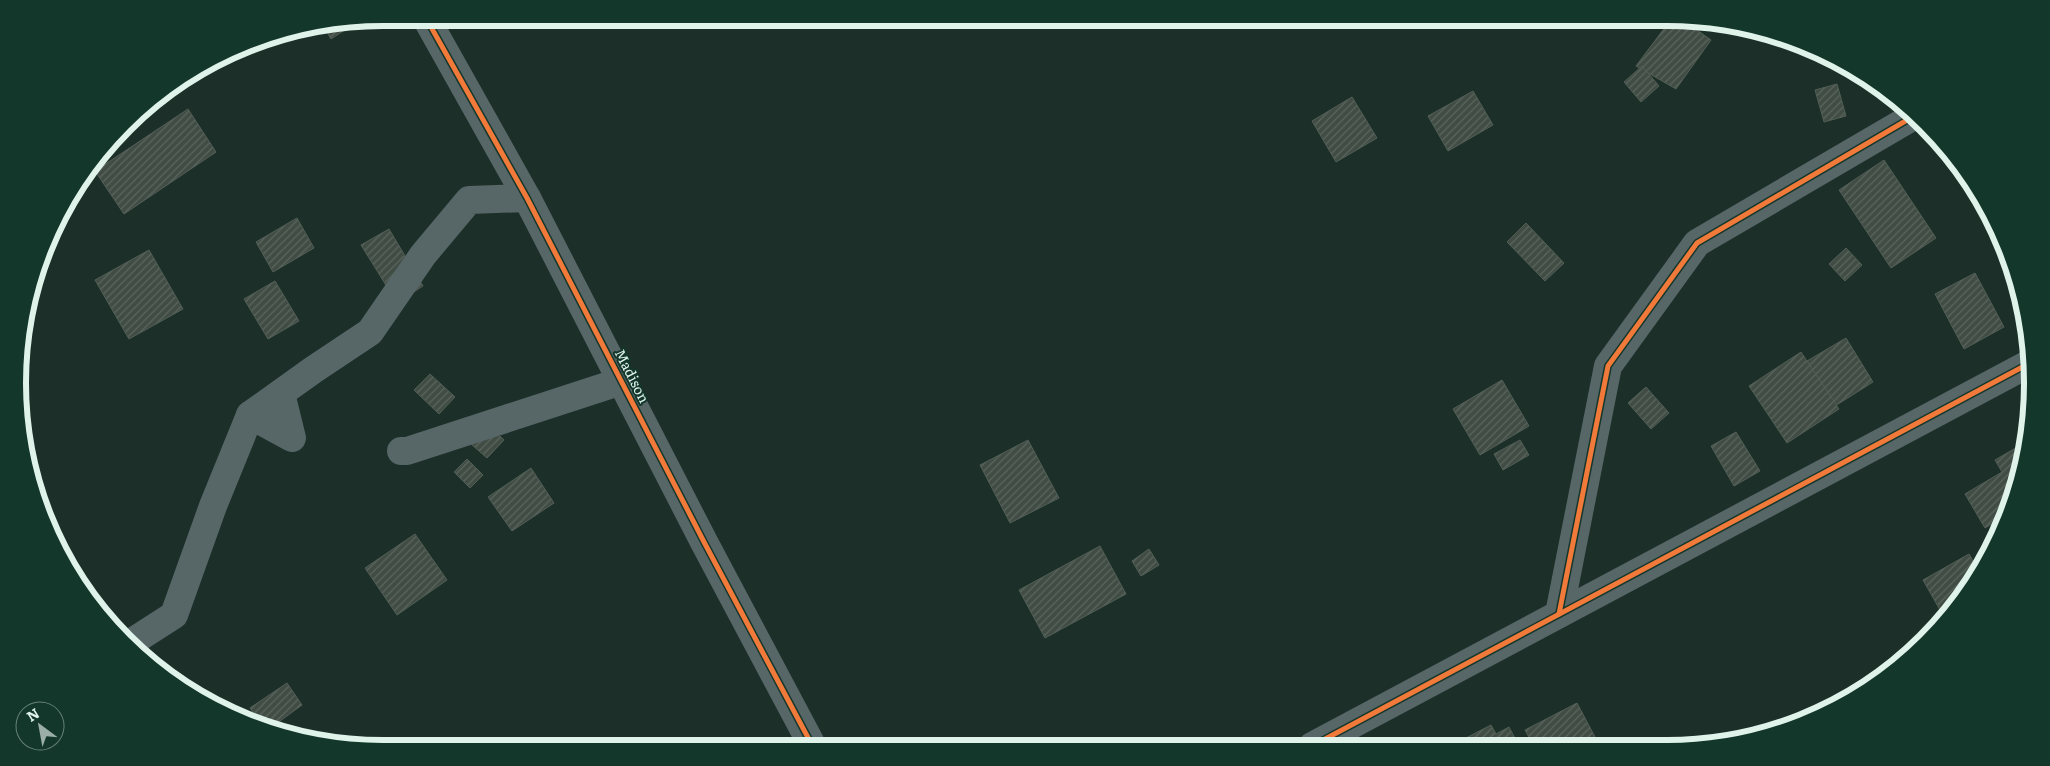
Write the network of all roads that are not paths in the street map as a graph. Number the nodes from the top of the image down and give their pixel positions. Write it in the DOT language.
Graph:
graph roads {
  1 [pos="430,26"];
  2 [pos="1907,120"];
  3 [pos="527,198"];
  4 [pos="2023,367"];
  5 [pos="622,381"];
  6 [pos="281,393"];
  7 [pos="250,415"];
  8 [pos="400,451"];
  9 [pos="1559,614"];
  10 [pos="136,640"];
  11 [pos="809,740"];
  12 [pos="1323,740"];
  1 -- 3 [label="street, Madison"];
  2 -- 9 [label="street"];
  3 -- 5 [label="street, Madison"];
  3 -- 6 [label="street"];
  4 -- 9 [label="street"];
  5 -- 8 [label="street"];
  5 -- 11 [label="street, Madison"];
  6 -- 7 [label="street"];
  6 -- 7 [label="street"];
  7 -- 10 [label="street"];
  9 -- 12 [label="street"];
}
